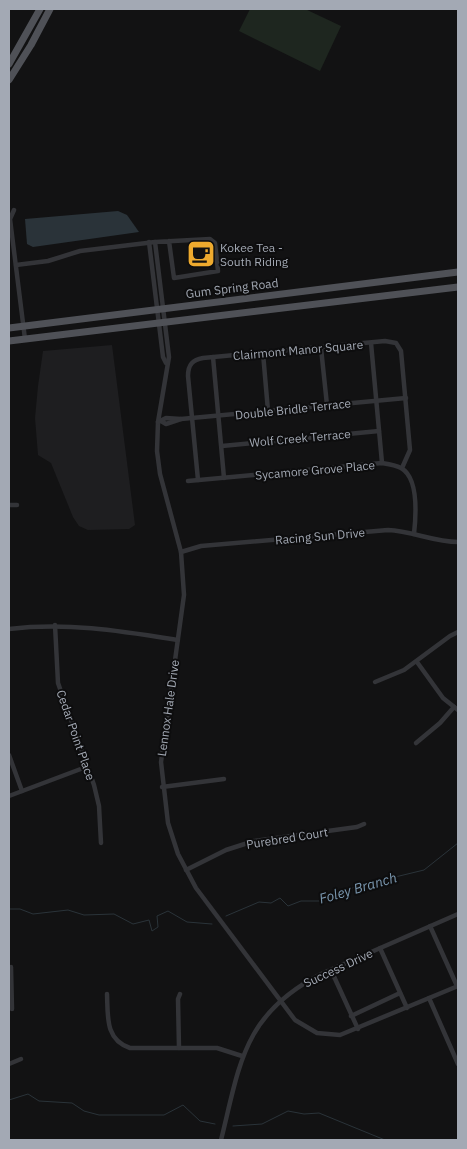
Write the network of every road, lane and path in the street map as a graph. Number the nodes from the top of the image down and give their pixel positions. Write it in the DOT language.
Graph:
graph roads {
  1 [pos="40,9"];
  2 [pos="50,9"];
  3 [pos="9,64"];
  4 [pos="9,80"];
  5 [pos="14,210"];
  6 [pos="9,216"];
  7 [pos="169,241"];
  8 [pos="149,242"];
  9 [pos="155,242"];
  10 [pos="16,265"];
  11 [pos="458,272"];
  12 [pos="458,287"];
  13 [pos="159,308"];
  14 [pos="162,323"];
  15 [pos="23,326"];
  16 [pos="9,328"];
  17 [pos="25,339"];
  18 [pos="9,341"];
  19 [pos="371,343"];
  20 [pos="321,348"];
  21 [pos="263,353"];
  22 [pos="213,358"];
  23 [pos="406,398"];
  24 [pos="376,401"];
  25 [pos="327,405"];
  26 [pos="268,410"];
  27 [pos="219,416"];
  28 [pos="192,418"];
  29 [pos="159,422"];
  30 [pos="379,431"];
  31 [pos="222,446"];
  32 [pos="382,463"];
  33 [pos="402,468"];
  34 [pos="224,478"];
  35 [pos="198,480"];
  36 [pos="188,481"];
  37 [pos="9,505"];
  38 [pos="17,505"];
  39 [pos="414,534"];
  40 [pos="458,542"];
  41 [pos="181,552"];
  42 [pos="54,625"];
  43 [pos="9,629"];
  44 [pos="458,632"];
  45 [pos="178,640"];
  46 [pos="417,662"];
  47 [pos="375,682"];
  48 [pos="456,708"];
  49 [pos="416,743"];
  50 [pos="9,755"];
  51 [pos="86,767"];
  52 [pos="224,779"];
  53 [pos="162,787"];
  54 [pos="22,792"];
  55 [pos="9,796"];
  56 [pos="364,824"];
  57 [pos="101,843"];
  58 [pos="186,870"];
  59 [pos="458,914"];
  60 [pos="430,926"];
  61 [pos="380,948"];
  62 [pos="11,967"];
  63 [pos="331,970"];
  64 [pos="457,986"];
  65 [pos="10,988"];
  66 [pos="400,993"];
  67 [pos="107,994"];
  68 [pos="180,994"];
  69 [pos="429,998"];
  70 [pos="280,1000"];
  71 [pos="407,1008"];
  72 [pos="12,1010"];
  73 [pos="351,1016"];
  74 [pos="358,1029"];
  75 [pos="179,1048"];
  76 [pos="242,1056"];
  77 [pos="21,1059"];
  78 [pos="9,1064"];
  79 [pos="458,1064"];
  80 [pos="221,1140"];
  1 -- 3 [label="main road"];
  2 -- 4 [label="main road"];
  5 -- 6 [label="street"];
  6 -- 10 [label="street"];
  7 -- 7 [label="street"];
  7 -- 9 [label="street"];
  8 -- 9 [label="street"];
  8 -- 10 [label="street"];
  8 -- 13 [label="street"];
  9 -- 13 [label="street"];
  10 -- 15 [label="street"];
  11 -- 13 [label="main road, Gum Spring Road"];
  12 -- 14 [label="main road"];
  13 -- 14 [label="street, Lennox Hale Drive"];
  13 -- 15 [label="main road, Gum Spring Road"];
  14 -- 17 [label="main road"];
  14 -- 29 [label="street, Lennox Hale Drive"];
  15 -- 16 [label="main road, Gum Spring Road"];
  15 -- 17 [label="street"];
  17 -- 18 [label="main road"];
  19 -- 20 [label="street, Clairmont Manor Square"];
  19 -- 23 [label="street, Clairmont Manor Square"];
  19 -- 24 [label="street"];
  20 -- 21 [label="street, Clairmont Manor Square"];
  20 -- 25 [label="street"];
  21 -- 22 [label="street, Clairmont Manor Square"];
  21 -- 26 [label="street"];
  22 -- 27 [label="street"];
  22 -- 28 [label="street, Clairmont Manor Square"];
  23 -- 24 [label="street, Double Bridle Terrace"];
  23 -- 33 [label="street, Clairmont Manor Square"];
  24 -- 25 [label="street, Double Bridle Terrace"];
  24 -- 30 [label="street"];
  25 -- 26 [label="street, Double Bridle Terrace"];
  26 -- 27 [label="street, Double Bridle Terrace"];
  27 -- 28 [label="street, Double Bridle Terrace"];
  27 -- 31 [label="street"];
  28 -- 29 [label="street, Double Bridle Terrace"];
  28 -- 35 [label="street, Clairmont Manor Square"];
  29 -- 41 [label="street, Lennox Hale Drive"];
  30 -- 31 [label="street, Wolf Creek Terrace"];
  30 -- 32 [label="street"];
  31 -- 34 [label="street"];
  32 -- 33 [label="street, Sycamore Grove Place"];
  32 -- 34 [label="street, Sycamore Grove Place"];
  33 -- 39 [label="street"];
  34 -- 35 [label="street, Sycamore Grove Place"];
  35 -- 36 [label="street, Sycamore Grove Place"];
  37 -- 38 [label="street"];
  39 -- 40 [label="street, Racing Sun Drive"];
  39 -- 41 [label="street, Racing Sun Drive"];
  41 -- 45 [label="street, Lennox Hale Drive"];
  42 -- 43 [label="street"];
  42 -- 45 [label="street"];
  42 -- 51 [label="street, Cedar Point Place"];
  44 -- 46 [label="street"];
  45 -- 53 [label="street, Lennox Hale Drive"];
  46 -- 47 [label="street"];
  46 -- 48 [label="street"];
  48 -- 49 [label="street"];
  50 -- 54 [label="street"];
  51 -- 54 [label="street"];
  51 -- 57 [label="street, Cedar Point Place"];
  52 -- 53 [label="street"];
  53 -- 58 [label="street, Lennox Hale Drive"];
  54 -- 55 [label="street"];
  56 -- 58 [label="street, Purebred Court"];
  58 -- 70 [label="street, Lennox Hale Drive"];
  59 -- 60 [label="street, Success Drive"];
  60 -- 61 [label="street, Success Drive"];
  60 -- 64 [label="street"];
  61 -- 63 [label="street, Success Drive"];
  61 -- 66 [label="street"];
  62 -- 65 [label="street"];
  63 -- 70 [label="street, Success Drive"];
  63 -- 73 [label="street"];
  64 -- 69 [label="street, Lennox Hale Drive"];
  65 -- 72 [label="street"];
  66 -- 71 [label="street"];
  66 -- 73 [label="street"];
  67 -- 75 [label="street"];
  68 -- 75 [label="street"];
  69 -- 71 [label="street, Lennox Hale Drive"];
  69 -- 79 [label="street"];
  70 -- 74 [label="street, Lennox Hale Drive"];
  70 -- 76 [label="street, Success Drive"];
  71 -- 74 [label="street, Lennox Hale Drive"];
  73 -- 74 [label="street"];
  75 -- 76 [label="street"];
  76 -- 80 [label="street, Success Drive"];
  77 -- 78 [label="street"];
}
